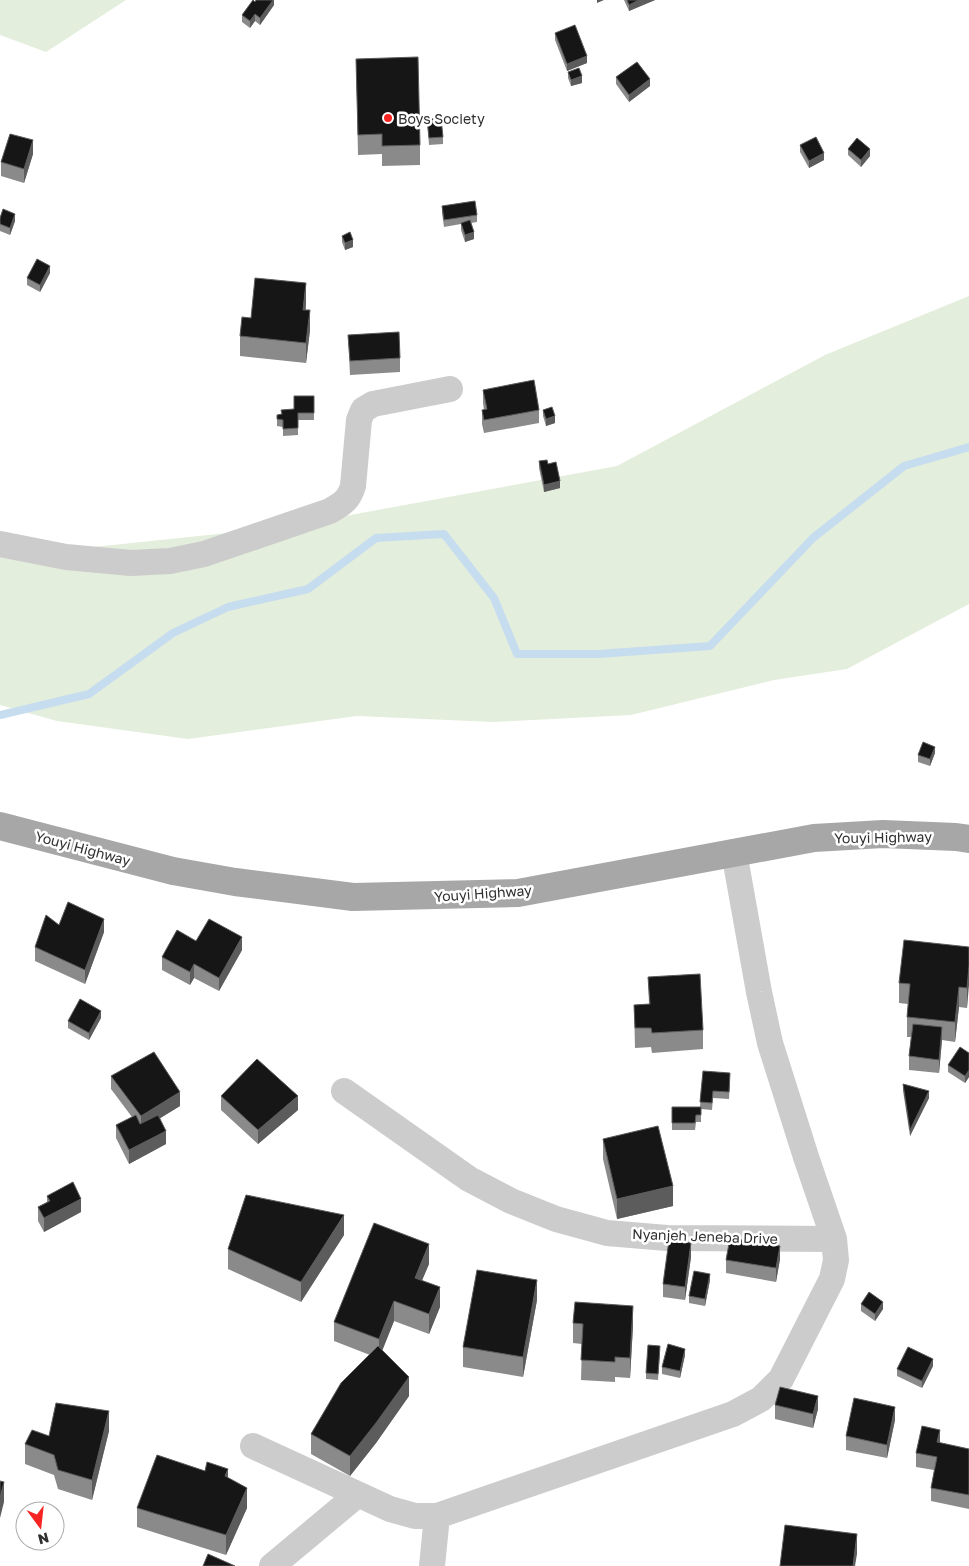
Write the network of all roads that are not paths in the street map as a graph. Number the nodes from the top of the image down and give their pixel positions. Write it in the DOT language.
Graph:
graph roads {
  1 [pos="450,389"];
  2 [pos="0,544"];
  3 [pos="0,826"];
  4 [pos="969,839"];
  5 [pos="734,852"];
  6 [pos="344,1090"];
  7 [pos="834,1239"];
  8 [pos="253,1446"];
  9 [pos="357,1495"];
  10 [pos="437,1516"];
  11 [pos="272,1566"];
  12 [pos="432,1566"];
  1 -- 2 [label="street"];
  3 -- 5 [label="main road, Youyi Highway"];
  4 -- 5 [label="main road, Youyi Highway"];
  5 -- 7 [label="street"];
  6 -- 7 [label="street, Nyanjeh Jeneba Drive"];
  7 -- 10 [label="street"];
  8 -- 9 [label="street"];
  9 -- 10 [label="street"];
  9 -- 11 [label="street"];
  10 -- 12 [label="street"];
}
